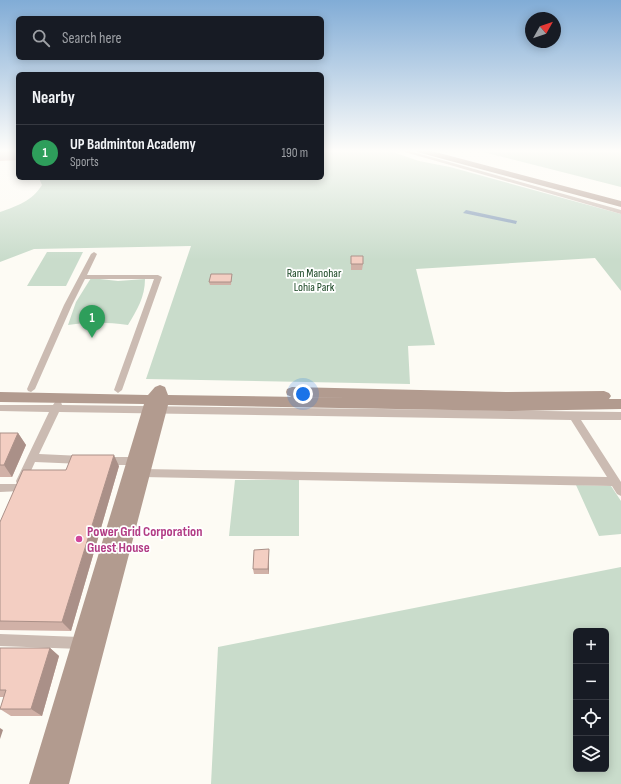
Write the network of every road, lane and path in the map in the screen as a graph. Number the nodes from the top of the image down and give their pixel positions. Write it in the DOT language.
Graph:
graph roads {
  1 [pos="531,187"];
  2 [pos="556,187"];
  3 [pos="575,187"];
  4 [pos="621,199"];
  5 [pos="621,204"];
  6 [pos="621,212"];
  7 [pos="94,254"];
  8 [pos="82,277"];
  9 [pos="0,389"];
  10 [pos="31,389"];
  11 [pos="118,390"];
  12 [pos="621,396"];
  13 [pos="0,397"];
  14 [pos="157,402"];
  15 [pos="59,403"];
  16 [pos="621,404"];
  17 [pos="0,408"];
  18 [pos="574,416"];
  19 [pos="621,416"];
  20 [pos="32,458"];
  21 [pos="141,465"];
  22 [pos="614,482"];
  23 [pos="0,488"];
  24 [pos="621,492"];
  25 [pos="0,640"];
  26 [pos="80,643"];
  27 [pos="40,784"];
  28 [pos="58,784"];
  1 -- 6 [label="street"];
  2 -- 5 [label="street"];
  3 -- 4 [label="street"];
  7 -- 8 [label="street"];
  8 -- 10 [label="street"];
  8 -- 11 [label="street"];
  9 -- 10 [label="street"];
  10 -- 11 [label="street"];
  11 -- 14 [label="street"];
  12 -- 14 [label="street"];
  13 -- 15 [label="street"];
  14 -- 15 [label="street"];
  14 -- 16 [label="street"];
  14 -- 18 [label="street"];
  14 -- 21 [label="street"];
  15 -- 17 [label="street"];
  15 -- 20 [label="street"];
  18 -- 19 [label="street"];
  18 -- 22 [label="street"];
  20 -- 21 [label="street"];
  20 -- 23 [label="street"];
  21 -- 22 [label="street"];
  21 -- 26 [label="street"];
  21 -- 28 [label="street"];
  22 -- 24 [label="street"];
  25 -- 26 [label="street"];
  26 -- 27 [label="street"];
}
